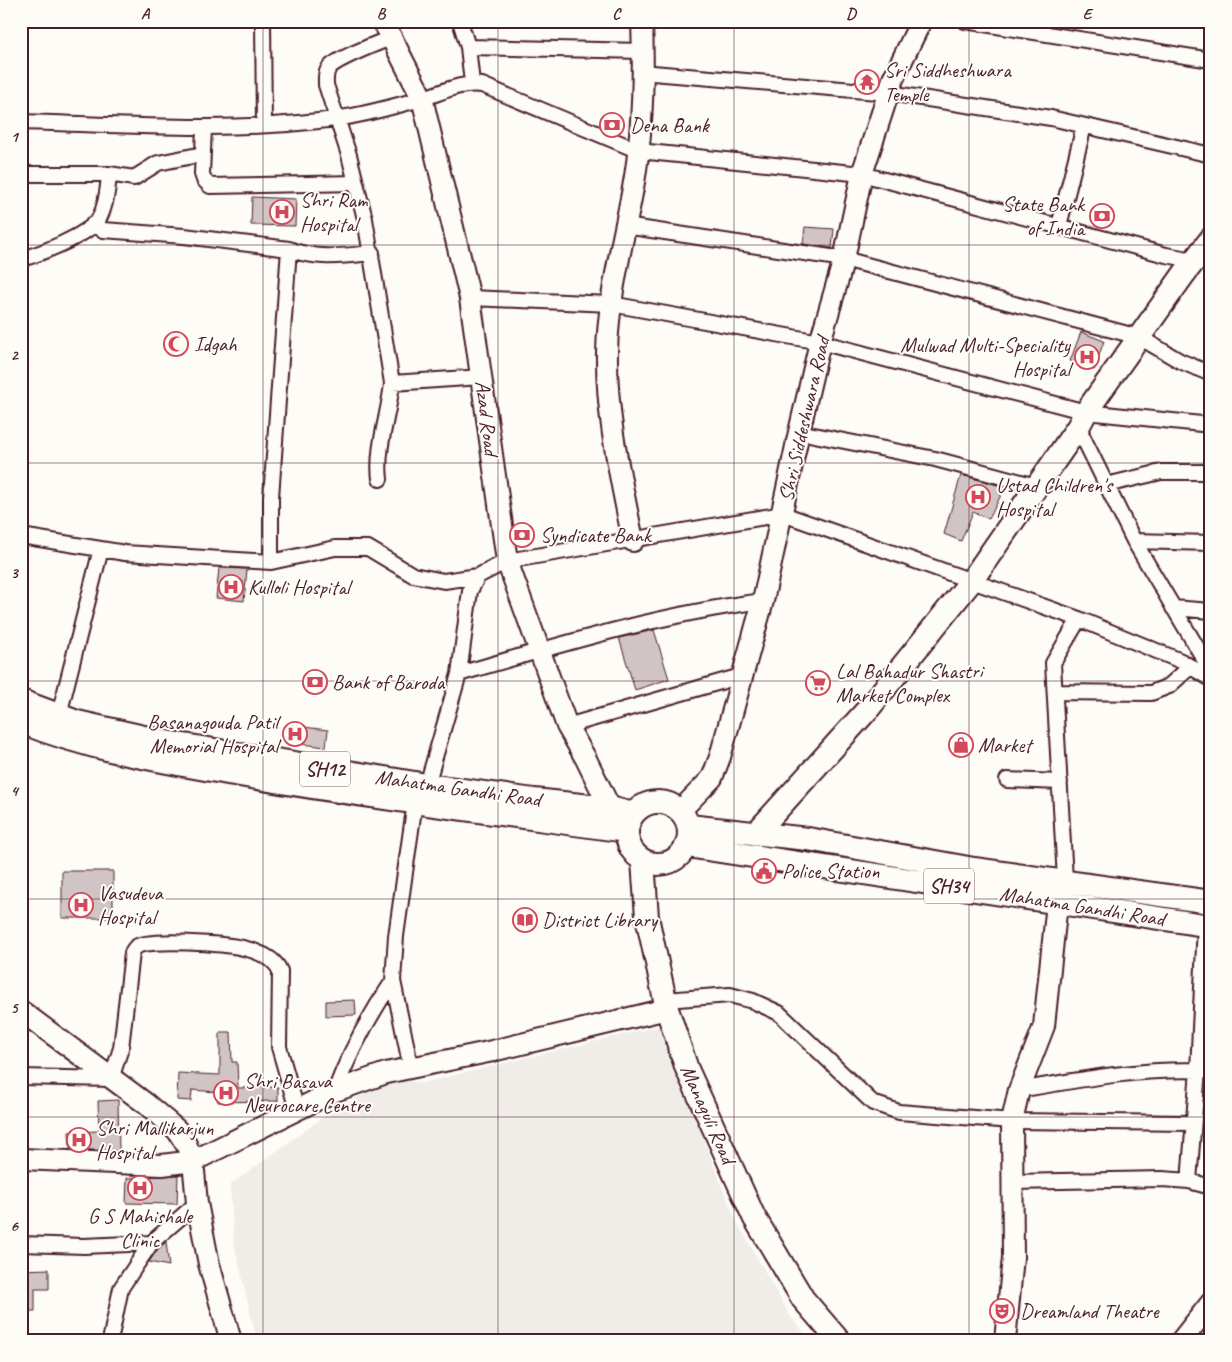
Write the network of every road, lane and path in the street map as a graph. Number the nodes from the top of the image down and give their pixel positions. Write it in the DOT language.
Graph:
graph roads {
  1 [pos="263,21"];
  2 [pos="460,21"];
  3 [pos="642,21"];
  4 [pos="921,21"];
  5 [pos="965,21"];
  6 [pos="388,29"];
  7 [pos="468,46"];
  8 [pos="643,51"];
  9 [pos="1211,60"];
  10 [pos="641,72"];
  11 [pos="472,83"];
  12 [pos="889,93"];
  13 [pos="422,98"];
  14 [pos="337,119"];
  15 [pos="21,122"];
  16 [pos="264,125"];
  17 [pos="1084,126"];
  18 [pos="204,128"];
  19 [pos="639,151"];
  20 [pos="203,154"];
  21 [pos="1211,155"];
  22 [pos="21,174"];
  23 [pos="109,174"];
  24 [pos="862,174"];
  25 [pos="356,183"];
  26 [pos="93,224"];
  27 [pos="625,226"];
  28 [pos="1059,226"];
  29 [pos="1211,239"];
  30 [pos="289,249"];
  31 [pos="372,253"];
  32 [pos="21,259"];
  33 [pos="844,259"];
  34 [pos="1203,261"];
  35 [pos="470,298"];
  36 [pos="611,304"];
  37 [pos="1139,337"];
  38 [pos="820,342"];
  39 [pos="1211,374"];
  40 [pos="482,377"];
  41 [pos="392,383"];
  42 [pos="1082,420"];
  43 [pos="1211,425"];
  44 [pos="799,432"];
  45 [pos="1211,472"];
  46 [pos="380,480"];
  47 [pos="1106,485"];
  48 [pos="1036,486"];
  49 [pos="783,514"];
  50 [pos="21,536"];
  51 [pos="633,541"];
  52 [pos="1134,541"];
  53 [pos="1211,543"];
  54 [pos="101,549"];
  55 [pos="507,561"];
  56 [pos="272,562"];
  57 [pos="478,576"];
  58 [pos="972,580"];
  59 [pos="763,601"];
  60 [pos="1173,608"];
  61 [pos="1211,611"];
  62 [pos="1079,619"];
  63 [pos="538,651"];
  64 [pos="1190,667"];
  65 [pos="1211,671"];
  66 [pos="460,674"];
  67 [pos="741,676"];
  68 [pos="1211,679"];
  69 [pos="1055,692"];
  70 [pos="21,701"];
  71 [pos="59,715"];
  72 [pos="21,722"];
  73 [pos="567,726"];
  74 [pos="1006,780"];
  75 [pos="1060,782"];
  76 [pos="421,794"];
  77 [pos="610,808"];
  78 [pos="630,822"];
  79 [pos="685,828"];
  80 [pos="757,832"];
  81 [pos="644,861"];
  82 [pos="1065,880"];
  83 [pos="1211,902"];
  84 [pos="1057,903"];
  85 [pos="1208,926"];
  86 [pos="393,981"];
  87 [pos="666,1005"];
  88 [pos="21,1011"];
  89 [pos="411,1068"];
  90 [pos="1204,1070"];
  91 [pos="21,1077"];
  92 [pos="111,1078"];
  93 [pos="1019,1090"];
  94 [pos="335,1091"];
  95 [pos="296,1110"];
  96 [pos="1012,1122"];
  97 [pos="1193,1123"];
  98 [pos="21,1159"];
  99 [pos="193,1161"];
  100 [pos="1189,1181"];
  101 [pos="1012,1182"];
  102 [pos="1211,1188"];
  103 [pos="197,1203"];
  104 [pos="150,1243"];
  105 [pos="21,1244"];
  106 [pos="1211,1303"];
  107 [pos="110,1341"];
  108 [pos="231,1341"];
  109 [pos="839,1341"];
  110 [pos="1005,1341"];
  111 [pos="1181,1341"];
  1 -- 16 [label="street"];
  2 -- 7 [label="street"];
  3 -- 8 [label="street"];
  4 -- 12 [label="street, Shri Siddeshwara Road"];
  5 -- 9 [label="street"];
  6 -- 13 [label="street, Azad Road"];
  6 -- 14 [label="street"];
  7 -- 8 [label="street"];
  7 -- 11 [label="street"];
  8 -- 10 [label="street"];
  10 -- 12 [label="street"];
  10 -- 19 [label="street"];
  11 -- 13 [label="street"];
  11 -- 19 [label="street"];
  12 -- 17 [label="street"];
  12 -- 24 [label="street, Shri Siddeshwara Road"];
  13 -- 14 [label="street"];
  13 -- 35 [label="street, Azad Road"];
  14 -- 16 [label="street"];
  14 -- 25 [label="street"];
  15 -- 18 [label="street"];
  16 -- 18 [label="street"];
  17 -- 21 [label="street"];
  17 -- 28 [label="street"];
  18 -- 20 [label="street"];
  19 -- 24 [label="street"];
  19 -- 27 [label="street"];
  20 -- 23 [label="street"];
  20 -- 25 [label="street"];
  22 -- 23 [label="street"];
  23 -- 26 [label="street"];
  24 -- 28 [label="street"];
  24 -- 33 [label="street, Shri Siddeshwara Road"];
  25 -- 31 [label="street"];
  26 -- 30 [label="street"];
  26 -- 32 [label="street"];
  27 -- 33 [label="street"];
  27 -- 36 [label="street"];
  28 -- 34 [label="street"];
  29 -- 34 [label="main road"];
  30 -- 31 [label="street"];
  30 -- 56 [label="street"];
  31 -- 41 [label="street"];
  33 -- 37 [label="street"];
  33 -- 38 [label="street, Shri Siddeshwara Road"];
  34 -- 37 [label="main road"];
  35 -- 36 [label="street"];
  35 -- 40 [label="street, Azad Road"];
  36 -- 38 [label="street"];
  36 -- 51 [label="street"];
  37 -- 39 [label="street"];
  37 -- 42 [label="main road"];
  38 -- 42 [label="street"];
  38 -- 44 [label="street, Shri Siddeshwara Road"];
  40 -- 41 [label="street"];
  40 -- 55 [label="street, Azad Road"];
  41 -- 46 [label="street"];
  42 -- 43 [label="street"];
  42 -- 47 [label="street"];
  42 -- 48 [label="main road"];
  44 -- 48 [label="street"];
  44 -- 49 [label="street, Shri Siddeshwara Road"];
  45 -- 47 [label="street"];
  47 -- 52 [label="street"];
  48 -- 58 [label="main road"];
  49 -- 51 [label="street"];
  49 -- 58 [label="street"];
  49 -- 59 [label="street, Shri Siddeshwara Road"];
  50 -- 54 [label="street"];
  51 -- 55 [label="street"];
  52 -- 53 [label="street"];
  52 -- 60 [label="street"];
  54 -- 56 [label="street"];
  54 -- 71 [label="street"];
  55 -- 57 [label="street"];
  55 -- 63 [label="street, Azad Road"];
  56 -- 57 [label="street"];
  57 -- 66 [label="street"];
  58 -- 62 [label="street"];
  58 -- 80 [label="main road"];
  59 -- 63 [label="street"];
  59 -- 67 [label="street, Shri Siddeshwara Road"];
  60 -- 61 [label="street"];
  60 -- 65 [label="street"];
  62 -- 64 [label="street"];
  62 -- 69 [label="street"];
  63 -- 66 [label="street"];
  63 -- 73 [label="street, Azad Road"];
  64 -- 68 [label="street"];
  64 -- 69 [label="street"];
  66 -- 76 [label="street"];
  67 -- 73 [label="street"];
  67 -- 79 [label="street, Shri Siddeshwara Road"];
  69 -- 75 [label="street"];
  70 -- 71 [label="main road, Mahatma Gandhi Road / SH12"];
  71 -- 76 [label="main road, Mahatma Gandhi Road / SH12"];
  72 -- 76 [label="main road, Mahatma Gandhi Road / SH12"];
  73 -- 77 [label="street, Azad Road"];
  74 -- 75 [label="street"];
  75 -- 82 [label="street"];
  76 -- 77 [label="main road, Mahatma Gandhi Road / SH12"];
  76 -- 78 [label="main road, Mahatma Gandhi Road / SH12"];
  76 -- 86 [label="street"];
  77 -- 78 [label="main road, Mahatma Gandhi Road / SH12"];
  78 -- 79 [label="main road, SH34"];
  78 -- 81 [label="main road"];
  79 -- 80 [label="main road, Mahatma Gandhi Road / SH34"];
  79 -- 81 [label="main road"];
  79 -- 84 [label="main road, Mahatma Gandhi Road / SH34"];
  80 -- 82 [label="main road, Mahatma Gandhi Road / SH34"];
  81 -- 87 [label="main road, Managuli Road"];
  82 -- 83 [label="main road, Mahatma Gandhi Road / SH34"];
  84 -- 85 [label="main road, Mahatma Gandhi Road / SH34"];
  84 -- 93 [label="street"];
  85 -- 90 [label="street"];
  86 -- 89 [label="street"];
  86 -- 94 [label="street"];
  87 -- 89 [label="street"];
  87 -- 96 [label="street"];
  87 -- 109 [label="main road, Managuli Road"];
  88 -- 92 [label="street"];
  89 -- 94 [label="street"];
  90 -- 93 [label="street"];
  90 -- 97 [label="street"];
  91 -- 92 [label="street"];
  92 -- 95 [label="street"];
  92 -- 99 [label="street"];
  93 -- 96 [label="street"];
  94 -- 95 [label="street"];
  95 -- 99 [label="street"];
  96 -- 97 [label="street"];
  96 -- 101 [label="street"];
  97 -- 100 [label="street"];
  98 -- 99 [label="street"];
  99 -- 103 [label="street"];
  100 -- 101 [label="street"];
  100 -- 102 [label="street"];
  101 -- 110 [label="street"];
  103 -- 104 [label="street"];
  103 -- 108 [label="street"];
  104 -- 105 [label="street"];
  104 -- 107 [label="street"];
  106 -- 111 [label="street"];
}
